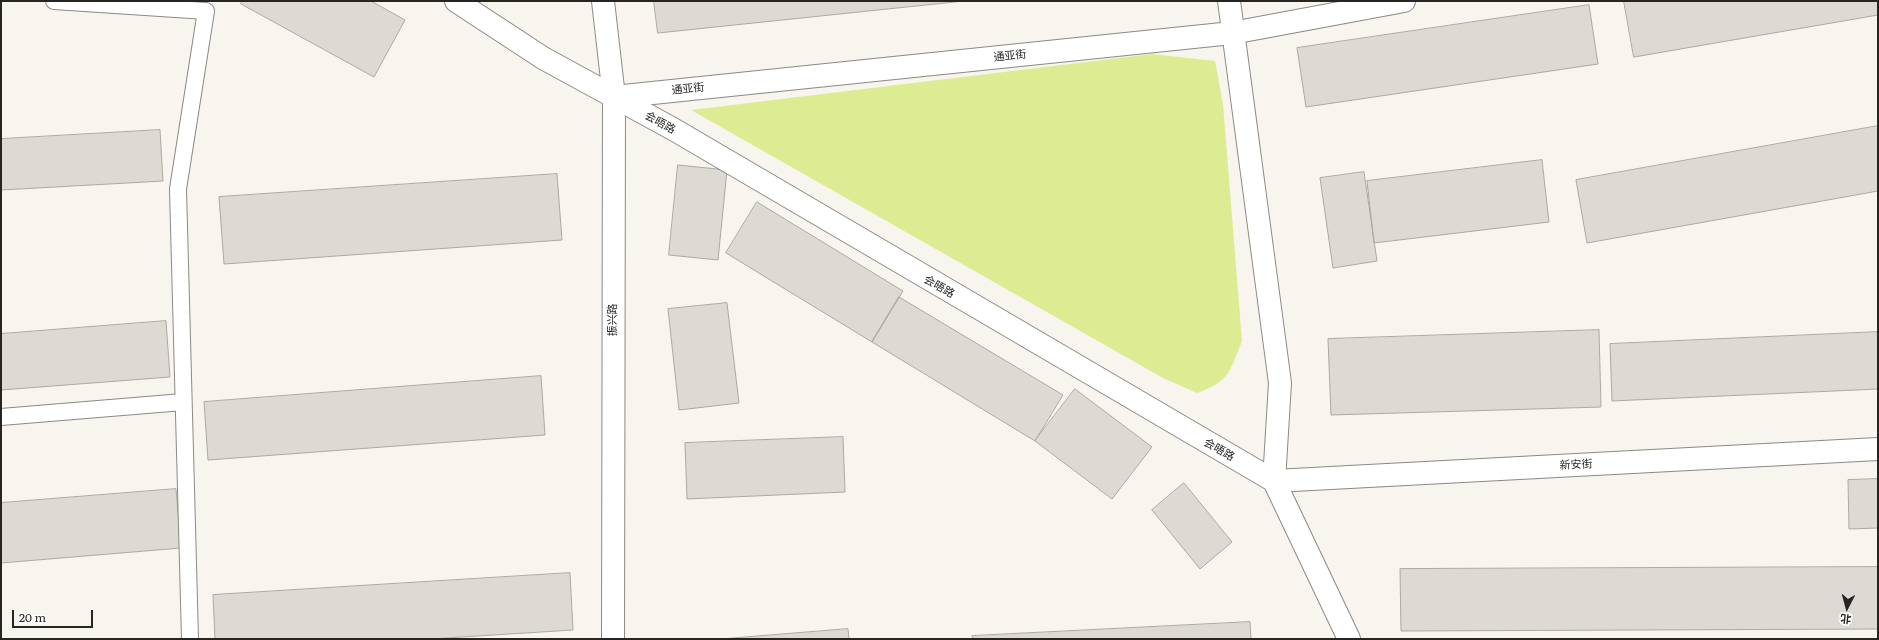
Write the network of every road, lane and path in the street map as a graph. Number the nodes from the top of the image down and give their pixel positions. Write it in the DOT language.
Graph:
graph roads {
  1 [pos="54,1"];
  2 [pos="456,1"];
  3 [pos="603,1"];
  4 [pos="1229,1"];
  5 [pos="1404,1"];
  6 [pos="1232,32"];
  7 [pos="614,97"];
  8 [pos="183,402"];
  9 [pos="1,417"];
  10 [pos="1878,450"];
  11 [pos="1274,481"];
  12 [pos="190,639"];
  13 [pos="613,639"];
  14 [pos="1349,639"];
  1 -- 8 [label="lane"];
  2 -- 7 [label="street, 会晤路"];
  3 -- 7 [label="street, 振兴路"];
  4 -- 6 [label="street"];
  5 -- 6 [label="street, 通亚街"];
  6 -- 7 [label="street, 通亚街"];
  6 -- 11 [label="street"];
  7 -- 11 [label="street, 会晤路"];
  7 -- 13 [label="street, 振兴路"];
  8 -- 9 [label="lane"];
  8 -- 12 [label="lane"];
  10 -- 11 [label="street, 新安街"];
  11 -- 14 [label="street"];
}
